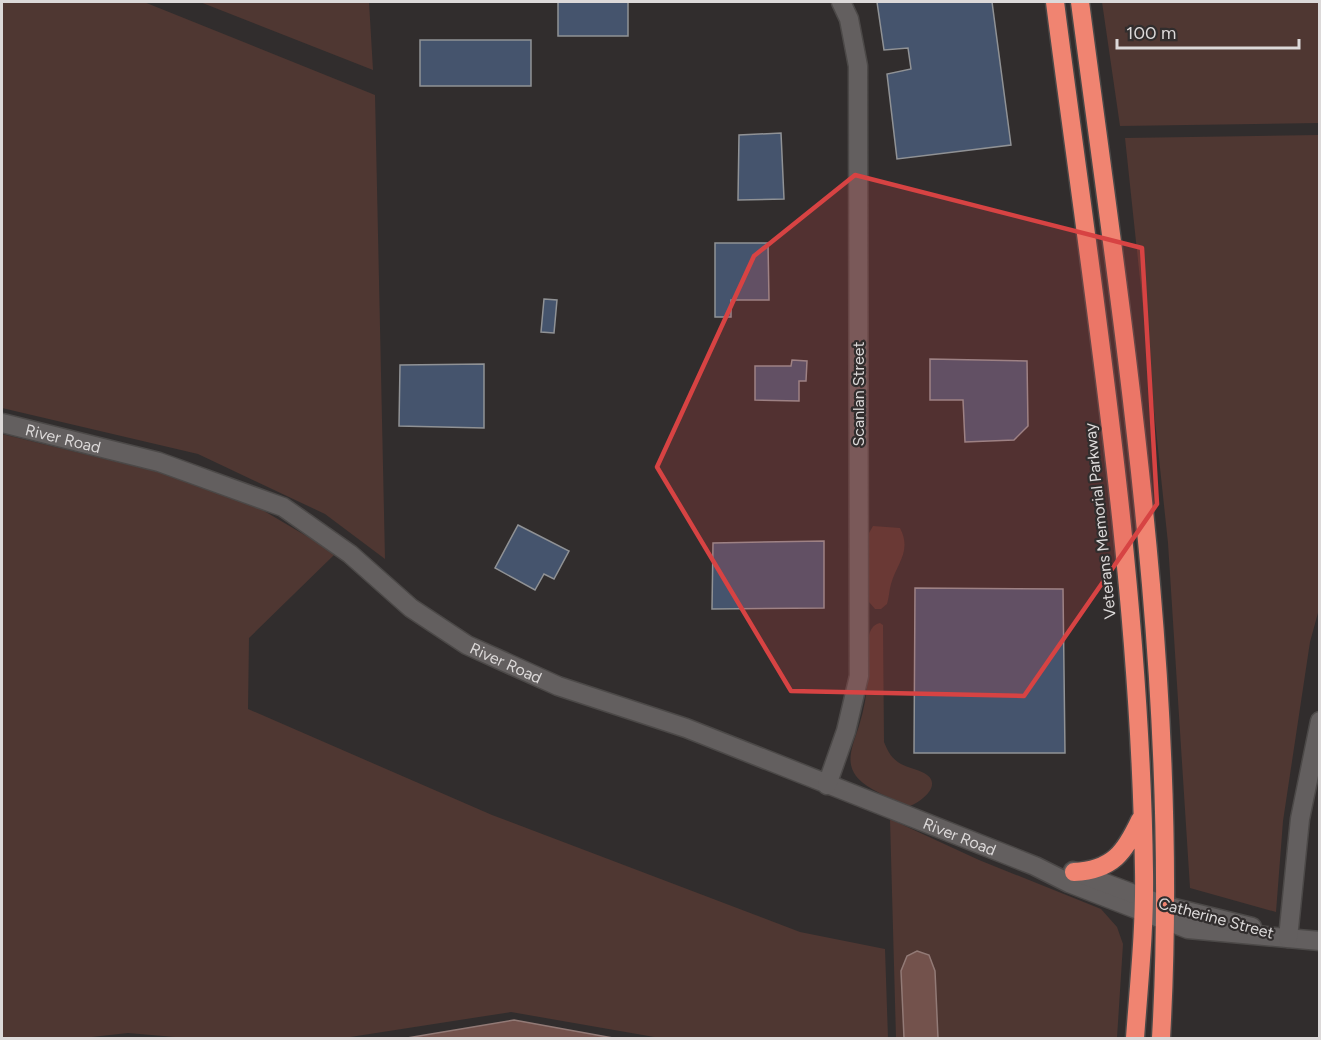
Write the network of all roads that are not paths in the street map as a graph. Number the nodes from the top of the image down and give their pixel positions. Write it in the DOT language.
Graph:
graph roads {
  1 [pos="841,2"];
  2 [pos="1055,2"];
  3 [pos="1080,2"];
  4 [pos="2,423"];
  5 [pos="1320,722"];
  6 [pos="827,785"];
  7 [pos="1142,815"];
  8 [pos="1035,866"];
  9 [pos="1074,872"];
  10 [pos="1143,905"];
  11 [pos="1166,914"];
  12 [pos="1288,938"];
  13 [pos="1320,941"];
  14 [pos="1135,1038"];
  15 [pos="1161,1038"];
  1 -- 6 [label="street, Scanlan Street"];
  2 -- 7 [label="highway, Veterans Memorial Parkway"];
  3 -- 11 [label="highway"];
  4 -- 6 [label="street, River Road"];
  5 -- 12 [label="street"];
  6 -- 8 [label="street, River Road"];
  7 -- 9 [label="highway"];
  7 -- 10 [label="highway, Veterans Memorial Parkway"];
  8 -- 9 [label="street, River Road"];
  8 -- 10 [label="street, River Road"];
  9 -- 10 [label="street, River Road"];
  10 -- 11 [label="street, River Road"];
  10 -- 14 [label="highway, Veterans Memorial Parkway"];
  11 -- 12 [label="street, Catherine Street"];
  11 -- 15 [label="highway"];
  12 -- 13 [label="street, Catherine Street"];
}
